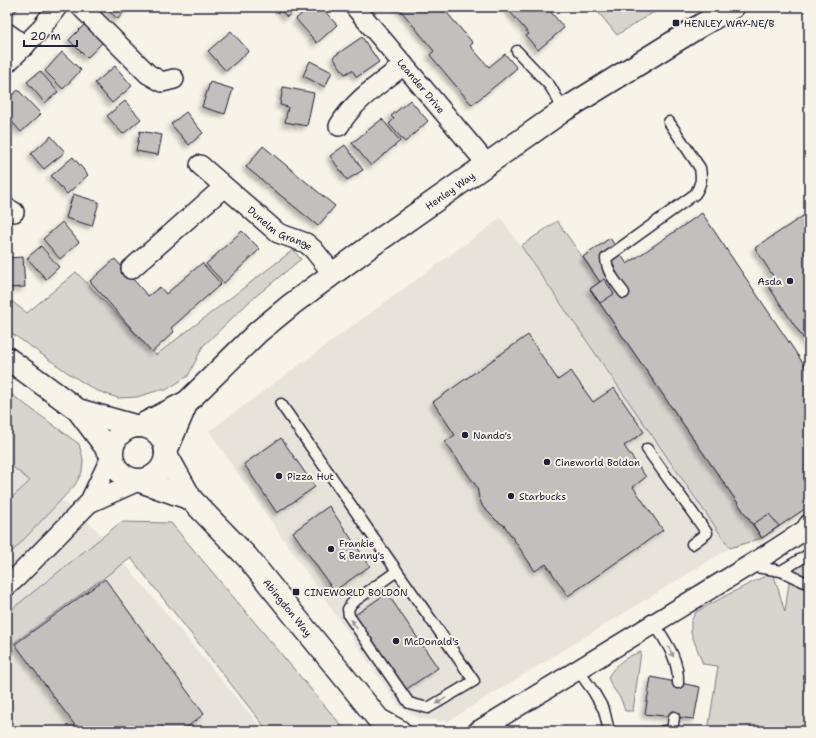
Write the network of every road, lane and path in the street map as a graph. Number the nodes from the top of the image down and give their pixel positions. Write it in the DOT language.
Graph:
graph roads {
  1 [pos="56,7"];
  2 [pos="81,7"];
  3 [pos="355,7"];
  4 [pos="733,7"];
  5 [pos="7,33"];
  6 [pos="25,46"];
  7 [pos="517,51"];
  8 [pos="7,63"];
  9 [pos="404,65"];
  10 [pos="174,79"];
  11 [pos="564,110"];
  12 [pos="669,122"];
  13 [pos="339,126"];
  14 [pos="200,164"];
  15 [pos="487,164"];
  16 [pos="224,187"];
  17 [pos="131,269"];
  18 [pos="333,274"];
  19 [pos="624,293"];
  20 [pos="7,358"];
  21 [pos="188,402"];
  22 [pos="281,404"];
  23 [pos="78,410"];
  24 [pos="138,426"];
  25 [pos="647,449"];
  26 [pos="166,452"];
  27 [pos="111,455"];
  28 [pos="139,481"];
  29 [pos="191,500"];
  30 [pos="89,503"];
  31 [pos="809,524"];
  32 [pos="692,544"];
  33 [pos="809,554"];
  34 [pos="748,566"];
  35 [pos="397,571"];
  36 [pos="781,571"];
  37 [pos="809,584"];
  38 [pos="7,586"];
  39 [pos="654,623"];
  40 [pos="578,670"];
  41 [pos="678,682"];
  42 [pos="674,717"];
  43 [pos="380,725"];
  44 [pos="672,730"];
  45 [pos="399,731"];
  46 [pos="478,731"];
  47 [pos="609,731"];
  48 [pos="663,731"];
  49 [pos="679,731"];
  1 -- 6 [label="street"];
  2 -- 10 [label="street"];
  3 -- 9 [label="street, Leander Drive"];
  4 -- 11 [label="main road, Henley Way"];
  5 -- 6 [label="street"];
  6 -- 8 [label="street"];
  7 -- 11 [label="lane"];
  9 -- 13 [label="street"];
  9 -- 15 [label="street, Leander Drive"];
  11 -- 15 [label="main road, Henley Way"];
  12 -- 19 [label="lane"];
  14 -- 16 [label="street, Dunelm Grange"];
  15 -- 18 [label="main road, Henley Way"];
  16 -- 17 [label="street"];
  16 -- 18 [label="street, Dunelm Grange"];
  18 -- 21 [label="main road, Henley Way"];
  20 -- 23 [label="main road"];
  21 -- 24 [label="main road, Henley Way"];
  21 -- 26 [label="main road, Henley Way"];
  22 -- 35 [label="lane"];
  23 -- 24 [label="main road"];
  23 -- 27 [label="main road"];
  24 -- 26 [label="main road"];
  24 -- 27 [label="main road"];
  25 -- 32 [label="lane"];
  26 -- 28 [label="main road"];
  26 -- 29 [label="main road, Abingdon Way"];
  27 -- 28 [label="main road"];
  27 -- 30 [label="street"];
  28 -- 29 [label="main road, Abingdon Way"];
  28 -- 30 [label="street"];
  29 -- 43 [label="main road, Abingdon Way"];
  30 -- 38 [label="street"];
  31 -- 34 [label="street"];
  33 -- 36 [label="lane"];
  34 -- 36 [label="lane"];
  34 -- 39 [label="street"];
  35 -- 35 [label="lane, one-way"];
  36 -- 37 [label="lane"];
  39 -- 40 [label="street"];
  39 -- 41 [label="lane, one-way"];
  40 -- 46 [label="street"];
  40 -- 47 [label="lane"];
  42 -- 44 [label="lane"];
  43 -- 45 [label="main road, Abingdon Way"];
  44 -- 48 [label="lane"];
  44 -- 49 [label="lane"];
}
